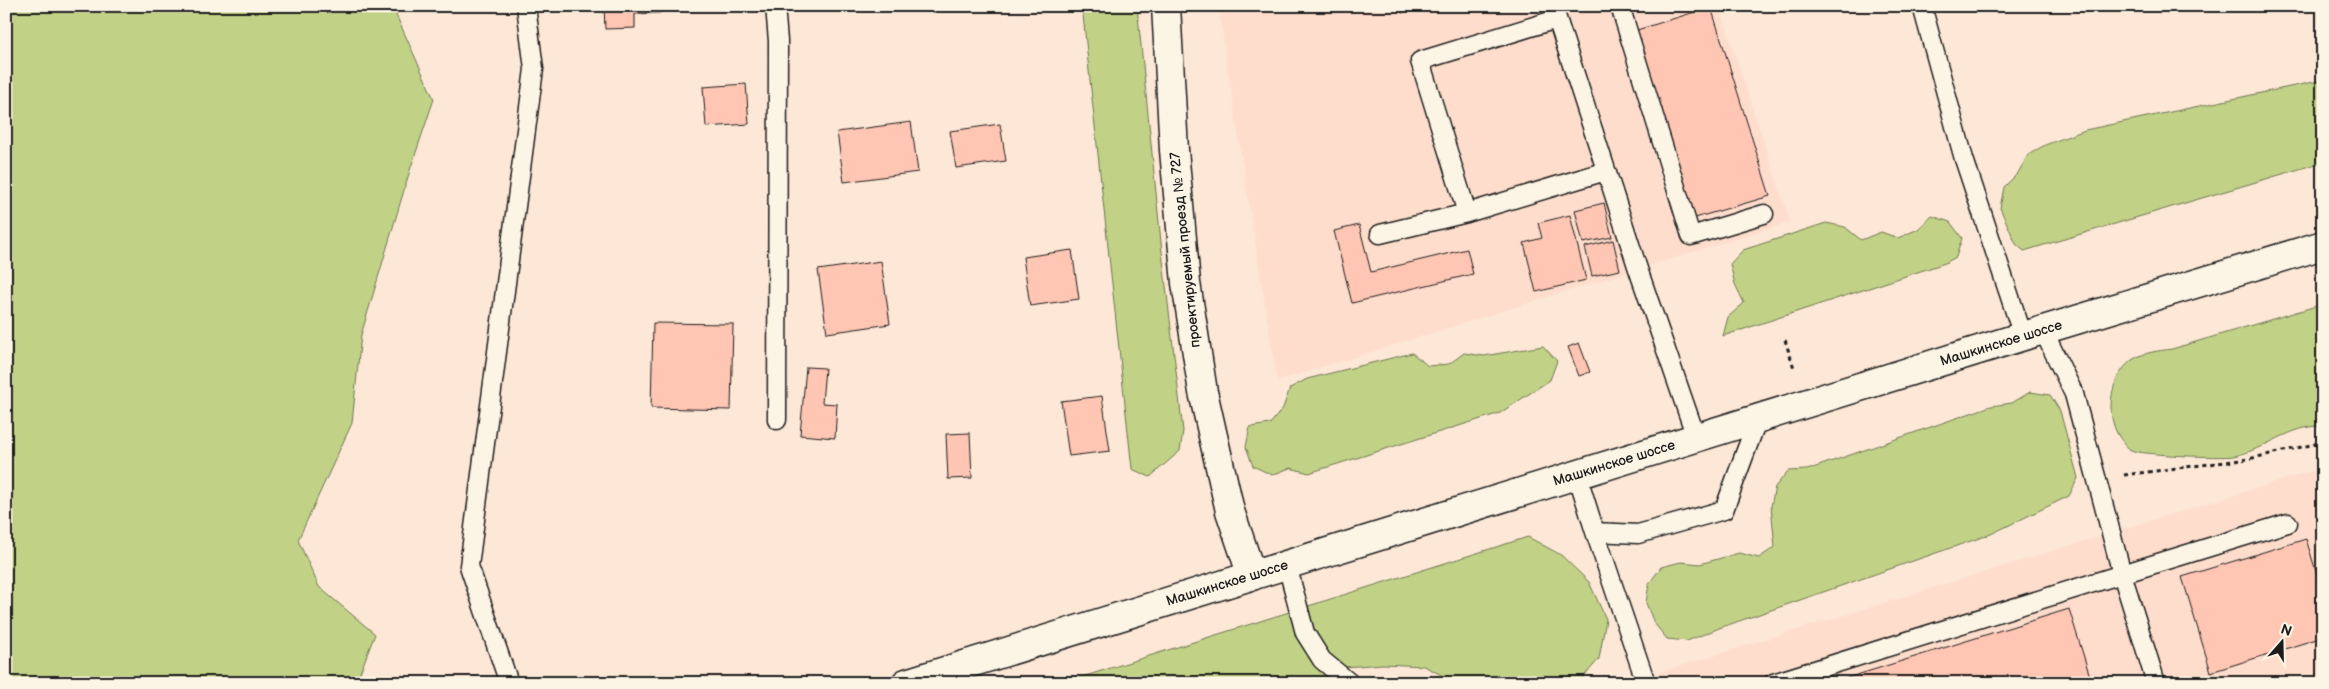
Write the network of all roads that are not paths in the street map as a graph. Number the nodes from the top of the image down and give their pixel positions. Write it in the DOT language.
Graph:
graph roads {
  1 [pos="526,6"];
  2 [pos="775,6"];
  3 [pos="1166,6"];
  4 [pos="1620,6"];
  5 [pos="1922,6"];
  6 [pos="1555,13"];
  7 [pos="1606,171"];
  8 [pos="1467,213"];
  9 [pos="1764,214"];
  10 [pos="1380,234"];
  11 [pos="2323,245"];
  12 [pos="2033,333"];
  13 [pos="1758,418"];
  14 [pos="777,420"];
  15 [pos="1696,437"];
  16 [pos="1577,474"];
  17 [pos="2288,523"];
  18 [pos="1595,532"];
  19 [pos="1287,565"];
  20 [pos="2122,574"];
  21 [pos="1252,576"];
  22 [pos="509,683"];
  23 [pos="906,683"];
  24 [pos="1350,683"];
  25 [pos="1646,683"];
  26 [pos="1773,683"];
  27 [pos="2156,683"];
  1 -- 22 [label="lane"];
  2 -- 14 [label="lane"];
  3 -- 21 [label="main road, проектируемый проезд № 727"];
  4 -- 9 [label="lane"];
  5 -- 12 [label="lane"];
  6 -- 7 [label="lane"];
  6 -- 8 [label="lane"];
  7 -- 8 [label="lane"];
  7 -- 15 [label="lane"];
  8 -- 10 [label="lane"];
  11 -- 12 [label="main road, Машкинское шоссе"];
  12 -- 13 [label="main road, Машкинское шоссе"];
  12 -- 20 [label="lane"];
  13 -- 15 [label="main road, Машкинское шоссе"];
  13 -- 18 [label="lane"];
  15 -- 16 [label="main road, Машкинское шоссе"];
  16 -- 18 [label="lane"];
  16 -- 19 [label="main road, Машкинское шоссе"];
  17 -- 20 [label="lane"];
  18 -- 25 [label="lane"];
  19 -- 21 [label="main road, Машкинское шоссе"];
  19 -- 24 [label="lane"];
  20 -- 26 [label="lane"];
  20 -- 27 [label="lane"];
  21 -- 23 [label="main road, Машкинское шоссе"];
}
